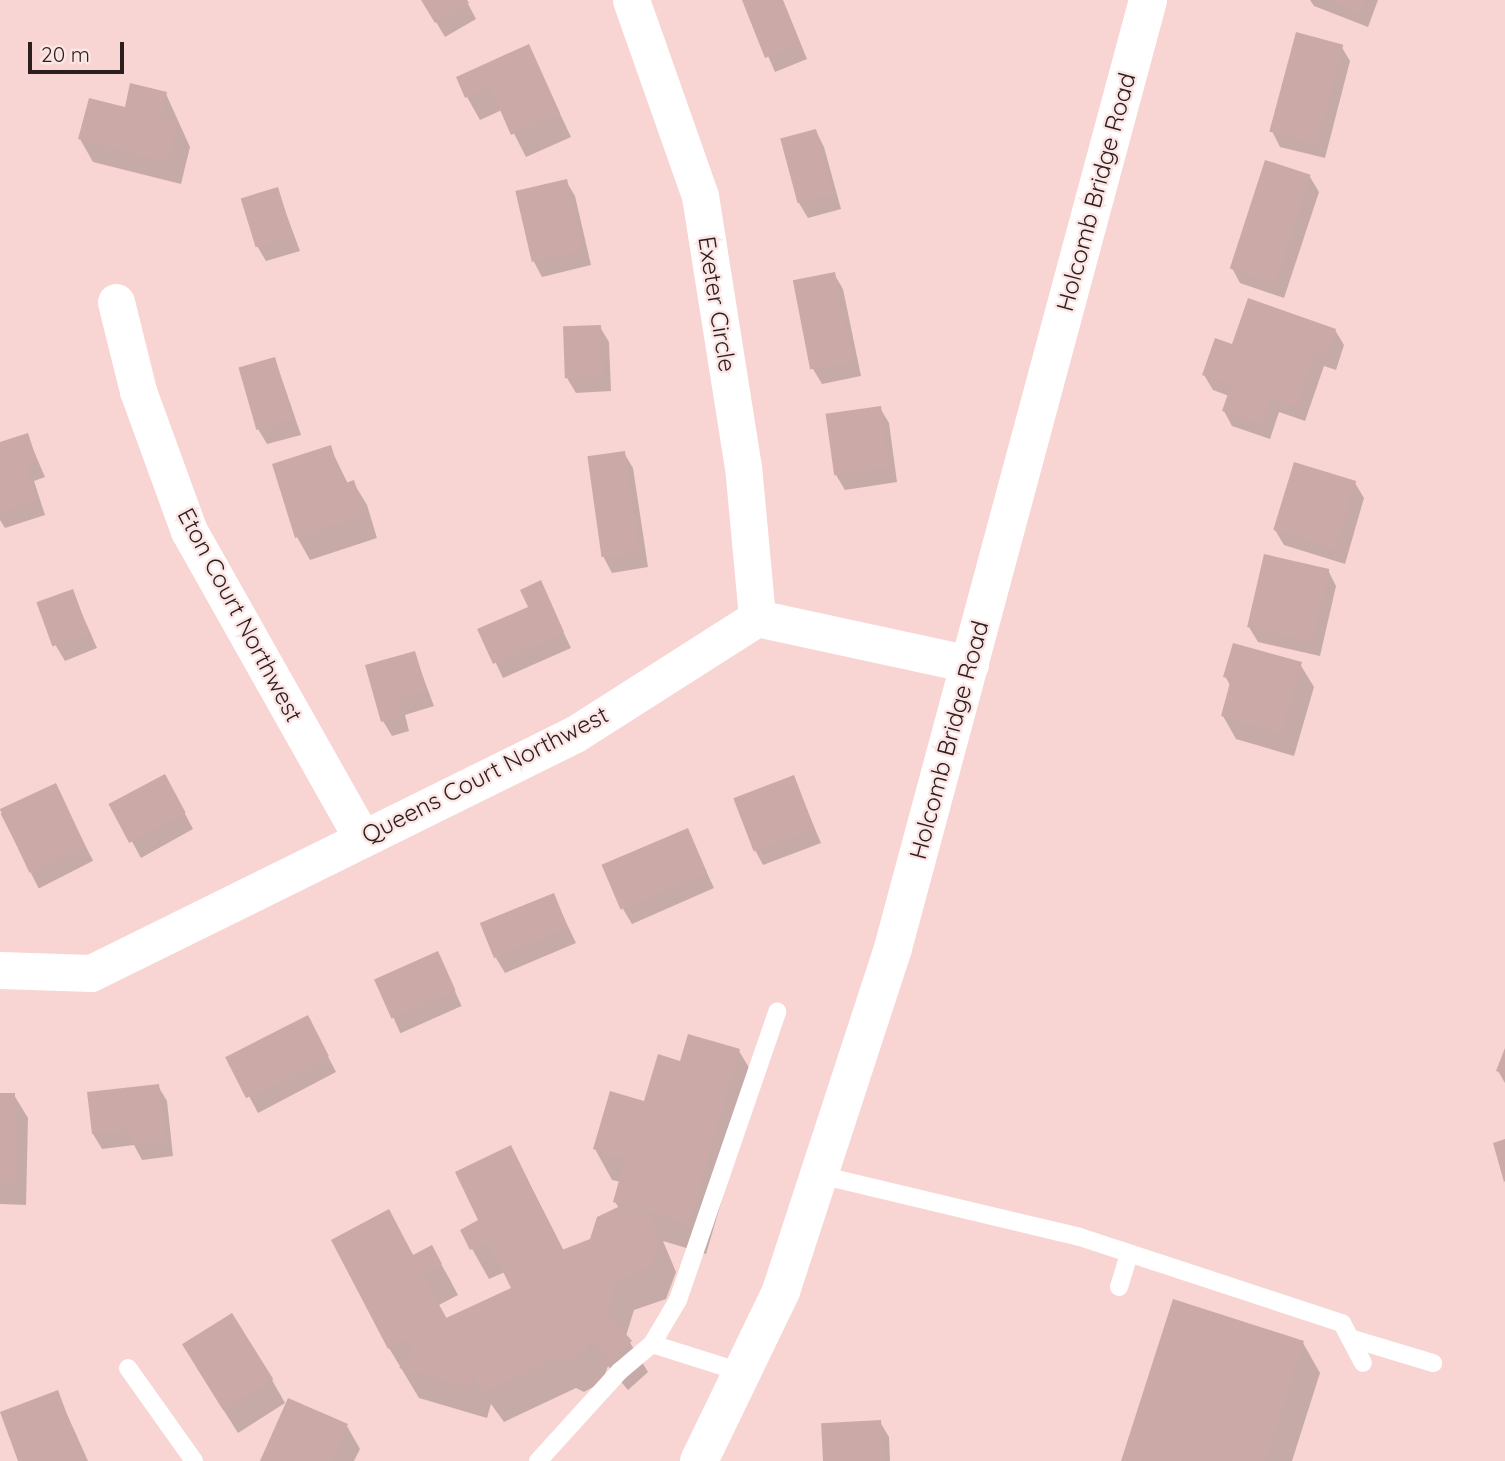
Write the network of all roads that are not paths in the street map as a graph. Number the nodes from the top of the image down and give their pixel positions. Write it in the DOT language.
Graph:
graph roads {
  1 [pos="631,0"];
  2 [pos="1148,0"];
  3 [pos="116,302"];
  4 [pos="757,618"];
  5 [pos="970,664"];
  6 [pos="362,838"];
  7 [pos="0,970"];
  8 [pos="776,1012"];
  9 [pos="820,1175"];
  10 [pos="1129,1254"];
  11 [pos="1119,1287"];
  12 [pos="1350,1338"];
  13 [pos="652,1344"];
  14 [pos="1363,1363"];
  15 [pos="1433,1363"];
  16 [pos="128,1368"];
  17 [pos="744,1373"];
  18 [pos="194,1461"];
  19 [pos="538,1461"];
  20 [pos="699,1461"];
  1 -- 4 [label="street, Exeter Circle"];
  2 -- 5 [label="street, Holcomb Bridge Road"];
  3 -- 6 [label="street, Eton Court Northwest"];
  4 -- 5 [label="street"];
  4 -- 6 [label="street, Queens Court Northwest"];
  5 -- 9 [label="street, Holcomb Bridge Road"];
  6 -- 7 [label="street, Queens Court Northwest"];
  8 -- 13 [label="lane"];
  9 -- 10 [label="lane"];
  9 -- 17 [label="street, Holcomb Bridge Road"];
  10 -- 11 [label="lane"];
  10 -- 12 [label="lane"];
  12 -- 14 [label="lane"];
  12 -- 15 [label="lane"];
  13 -- 17 [label="lane"];
  13 -- 19 [label="lane"];
  16 -- 18 [label="lane"];
  17 -- 20 [label="street, Holcomb Bridge Road"];
}
